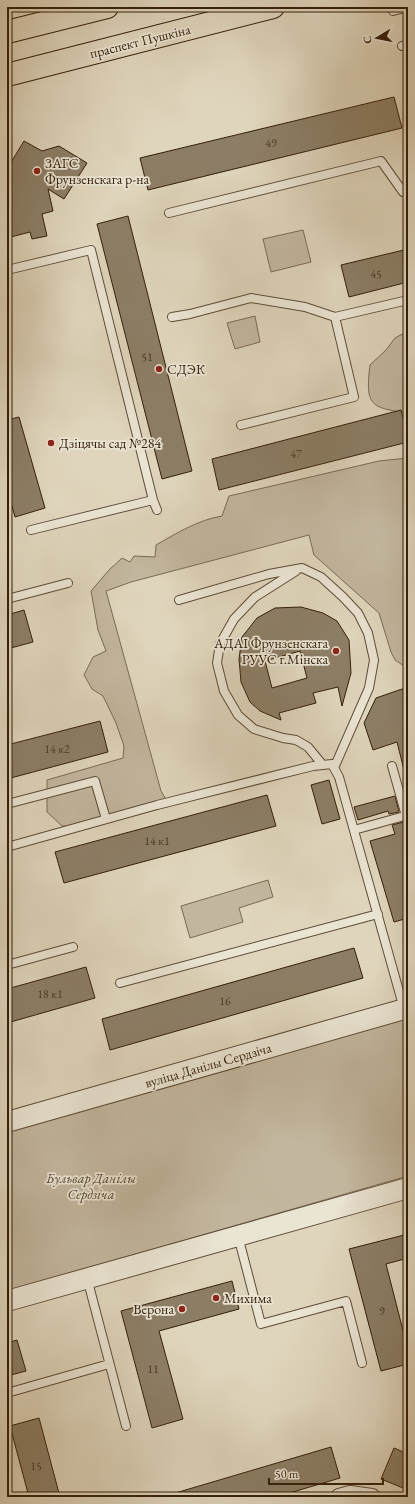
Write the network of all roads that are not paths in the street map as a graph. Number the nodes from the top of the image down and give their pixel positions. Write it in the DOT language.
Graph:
graph roads {
  1 [pos="107,7"];
  2 [pos="273,7"];
  3 [pos="408,7"];
  4 [pos="393,11"];
  5 [pos="7,32"];
  6 [pos="7,75"];
  7 [pos="408,190"];
  8 [pos="169,213"];
  9 [pos="7,270"];
  10 [pos="408,300"];
  11 [pos="172,317"];
  12 [pos="335,317"];
  13 [pos="242,425"];
  14 [pos="153,500"];
  15 [pos="158,510"];
  16 [pos="31,530"];
  17 [pos="302,568"];
  18 [pos="68,583"];
  19 [pos="7,599"];
  20 [pos="179,600"];
  21 [pos="322,764"];
  22 [pos="392,766"];
  23 [pos="334,768"];
  24 [pos="7,804"];
  25 [pos="407,815"];
  26 [pos="106,819"];
  27 [pos="354,830"];
  28 [pos="7,847"];
  29 [pos="378,914"];
  30 [pos="73,947"];
  31 [pos="7,965"];
  32 [pos="120,983"];
  33 [pos="406,1009"];
  34 [pos="7,1122"];
  35 [pos="408,1188"];
  36 [pos="238,1236"];
  37 [pos="87,1278"];
  38 [pos="7,1301"];
  39 [pos="362,1363"];
  40 [pos="109,1364"];
  41 [pos="7,1393"];
  42 [pos="126,1426"];
  43 [pos="339,1497"];
  44 [pos="372,1497"];
  1 -- 5 [label="main road"];
  2 -- 6 [label="main road, праспект Пушкіна"];
  3 -- 4 [label="lane"];
  7 -- 8 [label="lane"];
  9 -- 14 [label="lane"];
  10 -- 12 [label="lane"];
  11 -- 12 [label="lane"];
  12 -- 13 [label="lane"];
  14 -- 15 [label="lane"];
  14 -- 16 [label="lane"];
  17 -- 20 [label="lane"];
  17 -- 21 [label="lane"];
  17 -- 23 [label="lane"];
  18 -- 19 [label="lane"];
  21 -- 23 [label="lane"];
  21 -- 26 [label="lane"];
  22 -- 25 [label="lane"];
  23 -- 27 [label="lane"];
  24 -- 26 [label="lane"];
  25 -- 27 [label="lane"];
  26 -- 28 [label="lane"];
  27 -- 29 [label="lane"];
  29 -- 32 [label="lane"];
  29 -- 33 [label="lane"];
  30 -- 31 [label="lane"];
  33 -- 34 [label="street, вуліца Данілы Сердзіча"];
  35 -- 36 [label="street"];
  36 -- 37 [label="street"];
  36 -- 39 [label="lane"];
  37 -- 38 [label="street"];
  37 -- 40 [label="lane"];
  40 -- 41 [label="lane"];
  40 -- 42 [label="lane"];
  43 -- 44 [label="street"];
}
